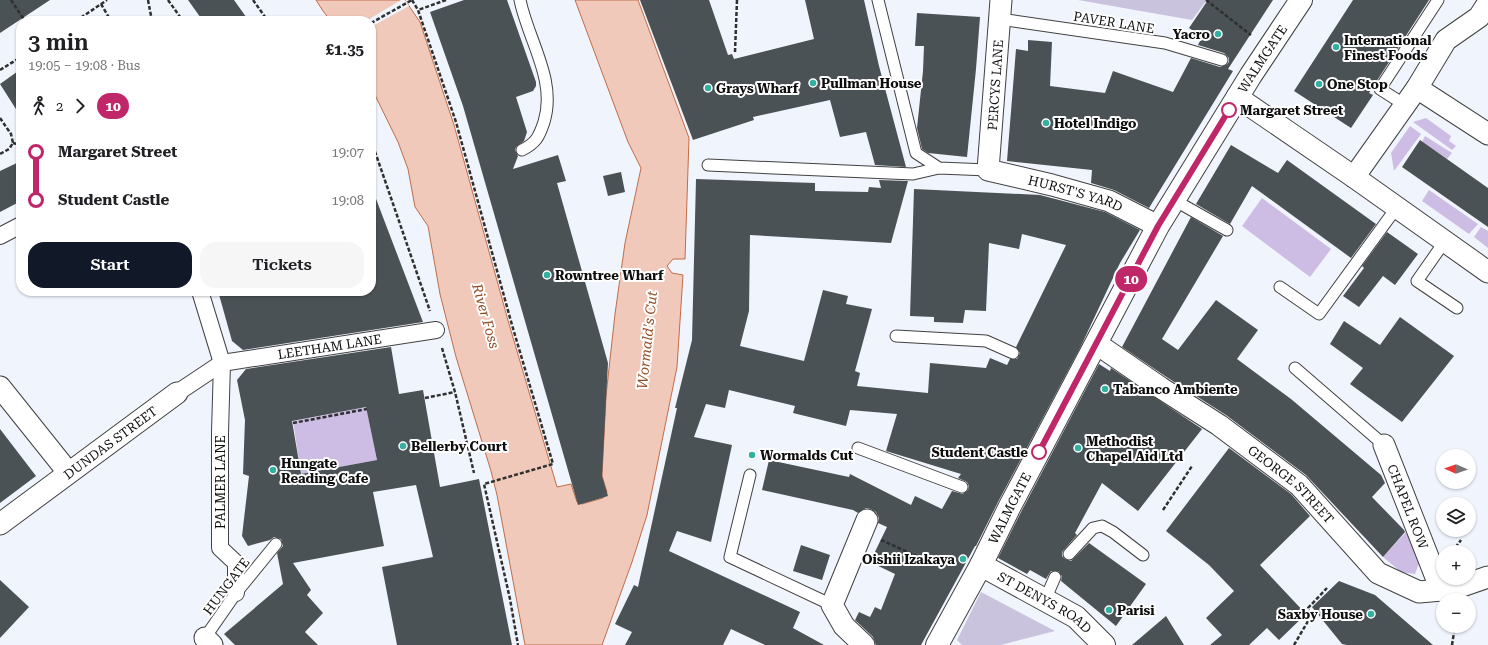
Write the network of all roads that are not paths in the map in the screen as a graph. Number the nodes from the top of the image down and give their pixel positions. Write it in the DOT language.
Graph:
graph roads {
  1 [pos="520,0"];
  2 [pos="878,0"];
  3 [pos="1301,0"];
  4 [pos="1438,0"];
  5 [pos="1488,3"];
  6 [pos="1000,9"];
  7 [pos="1222,60"];
  8 [pos="1237,97"];
  9 [pos="1411,97"];
  10 [pos="1488,134"];
  11 [pos="522,150"];
  12 [pos="708,166"];
  13 [pos="939,168"];
  14 [pos="988,170"];
  15 [pos="1354,177"];
  16 [pos="1174,200"];
  17 [pos="1397,207"];
  18 [pos="1158,226"];
  19 [pos="16,228"];
  20 [pos="1227,230"];
  21 [pos="0,236"];
  22 [pos="1445,241"];
  23 [pos="1488,272"];
  24 [pos="1280,287"];
  25 [pos="202,296"];
  26 [pos="1457,308"];
  27 [pos="436,330"];
  28 [pos="896,336"];
  29 [pos="1096,344"];
  30 [pos="1013,353"];
  31 [pos="222,363"];
  32 [pos="1295,368"];
  33 [pos="0,387"];
  34 [pos="177,393"];
  35 [pos="1384,444"];
  36 [pos="858,448"];
  37 [pos="68,472"];
  38 [pos="750,475"];
  39 [pos="962,487"];
  40 [pos="0,524"];
  41 [pos="865,526"];
  42 [pos="276,544"];
  43 [pos="1069,554"];
  44 [pos="1143,555"];
  45 [pos="982,565"];
  46 [pos="1055,577"];
  47 [pos="1488,577"];
  48 [pos="1441,590"];
  49 [pos="236,593"];
  50 [pos="1045,600"];
  51 [pos="832,605"];
  52 [pos="943,642"];
  53 [pos="205,643"];
  54 [pos="864,645"];
  55 [pos="1104,645"];
  1 -- 11 [label="lane"];
  2 -- 13 [label="lane"];
  3 -- 8 [label="street, WALMGATE"];
  4 -- 9 [label="lane"];
  5 -- 9 [label="street"];
  6 -- 7 [label="lane, PAVER LANE"];
  6 -- 14 [label="street, PERCYS LANE"];
  8 -- 15 [label="street"];
  8 -- 16 [label="street, WALMGATE"];
  9 -- 10 [label="street"];
  9 -- 15 [label="street"];
  12 -- 13 [label="lane"];
  13 -- 14 [label="lane"];
  14 -- 18 [label="street, HURST'S YARD"];
  15 -- 17 [label="street"];
  16 -- 18 [label="street, WALMGATE"];
  16 -- 20 [label="lane"];
  17 -- 22 [label="street"];
  17 -- 24 [label="lane"];
  18 -- 29 [label="street, WALMGATE"];
  19 -- 21 [label="street"];
  22 -- 23 [label="street"];
  22 -- 26 [label="lane"];
  25 -- 31 [label="street, PALMER LANE"];
  27 -- 31 [label="street, LEETHAM LANE"];
  28 -- 30 [label="lane"];
  29 -- 45 [label="street, WALMGATE"];
  29 -- 48 [label="street, GEORGE STREET"];
  31 -- 34 [label="street, DUNDAS STREET"];
  31 -- 49 [label="street, PALMER LANE"];
  32 -- 35 [label="lane"];
  33 -- 37 [label="street"];
  34 -- 37 [label="street, DUNDAS STREET"];
  35 -- 48 [label="street, CHAPEL ROW"];
  36 -- 39 [label="lane"];
  37 -- 40 [label="street, DUNDAS STREET"];
  38 -- 51 [label="lane"];
  41 -- 51 [label="street"];
  42 -- 49 [label="lane, HUNGATE"];
  43 -- 44 [label="lane"];
  45 -- 50 [label="street, ST DENYS ROAD"];
  45 -- 52 [label="street, WALMGATE"];
  46 -- 50 [label="lane"];
  47 -- 48 [label="street, GEORGE STREET"];
  49 -- 53 [label="lane, HUNGATE"];
  50 -- 55 [label="street, ST DENYS ROAD"];
  51 -- 54 [label="street"];
}
